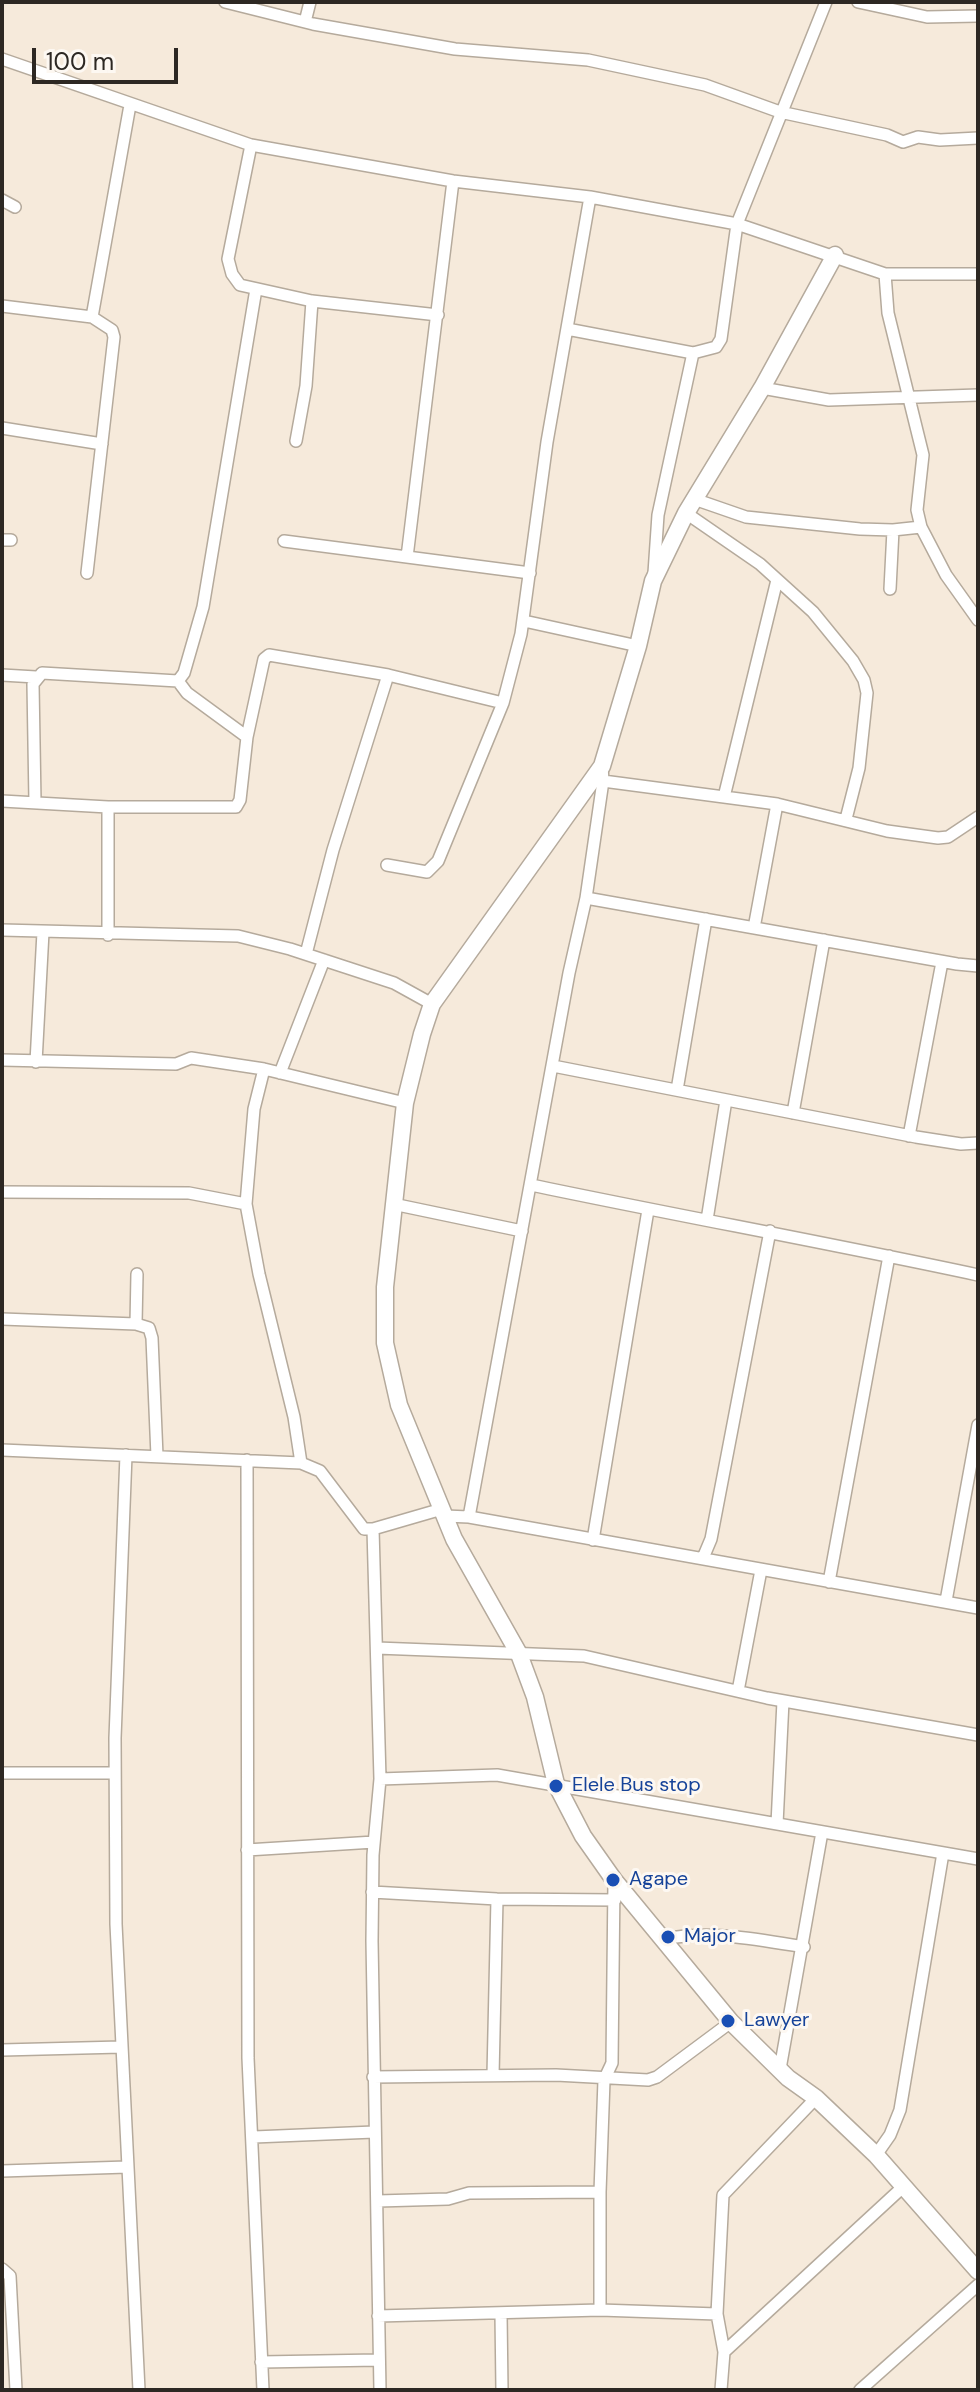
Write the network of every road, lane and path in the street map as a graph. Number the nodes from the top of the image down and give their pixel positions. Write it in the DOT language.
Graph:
graph roads {
  1 [pos="225,2"];
  2 [pos="310,2"];
  3 [pos="826,2"];
  4 [pos="858,2"];
  5 [pos="978,16"];
  6 [pos="305,22"];
  7 [pos="2,59"];
  8 [pos="130,105"];
  9 [pos="780,112"];
  10 [pos="978,138"];
  11 [pos="251,145"];
  12 [pos="453,181"];
  13 [pos="590,197"];
  14 [pos="2,200"];
  15 [pos="15,207"];
  16 [pos="737,224"];
  17 [pos="835,255"];
  18 [pos="885,274"];
  19 [pos="978,274"];
  20 [pos="256,289"];
  21 [pos="312,301"];
  22 [pos="2,306"];
  23 [pos="438,315"];
  24 [pos="92,317"];
  25 [pos="567,329"];
  26 [pos="693,353"];
  27 [pos="762,388"];
  28 [pos="978,395"];
  29 [pos="908,398"];
  30 [pos="2,428"];
  31 [pos="296,441"];
  32 [pos="102,444"];
  33 [pos="690,506"];
  34 [pos="921,527"];
  35 [pos="893,530"];
  36 [pos="284,541"];
  37 [pos="407,557"];
  38 [pos="87,573"];
  39 [pos="530,573"];
  40 [pos="777,580"];
  41 [pos="653,581"];
  42 [pos="890,589"];
  43 [pos="978,620"];
  44 [pos="524,621"];
  45 [pos="638,646"];
  46 [pos="2,675"];
  47 [pos="388,675"];
  48 [pos="36,677"];
  49 [pos="178,681"];
  50 [pos="503,703"];
  51 [pos="247,737"];
  52 [pos="603,774"];
  53 [pos="724,797"];
  54 [pos="2,801"];
  55 [pos="35,802"];
  56 [pos="777,804"];
  57 [pos="108,807"];
  58 [pos="978,817"];
  59 [pos="846,819"];
  60 [pos="387,865"];
  61 [pos="586,898"];
  62 [pos="706,919"];
  63 [pos="754,928"];
  64 [pos="2,930"];
  65 [pos="43,932"];
  66 [pos="108,935"];
  67 [pos="824,940"];
  68 [pos="306,954"];
  69 [pos="324,960"];
  70 [pos="942,962"];
  71 [pos="978,966"];
  72 [pos="432,1004"];
  73 [pos="2,1060"];
  74 [pos="36,1062"];
  75 [pos="553,1066"];
  76 [pos="264,1069"];
  77 [pos="280,1073"];
  78 [pos="677,1090"];
  79 [pos="726,1100"];
  80 [pos="405,1103"];
  81 [pos="793,1113"];
  82 [pos="909,1136"];
  83 [pos="978,1143"];
  84 [pos="531,1185"];
  85 [pos="2,1192"];
  86 [pos="246,1204"];
  87 [pos="393,1204"];
  88 [pos="648,1210"];
  89 [pos="707,1220"];
  90 [pos="522,1231"];
  91 [pos="770,1231"];
  92 [pos="889,1256"];
  93 [pos="137,1274"];
  94 [pos="978,1275"];
  95 [pos="2,1319"];
  96 [pos="136,1324"];
  97 [pos="978,1425"];
  98 [pos="2,1450"];
  99 [pos="126,1455"];
  100 [pos="157,1456"];
  101 [pos="247,1460"];
  102 [pos="301,1463"];
  103 [pos="444,1513"];
  104 [pos="469,1517"];
  105 [pos="373,1529"];
  106 [pos="711,1539"];
  107 [pos="593,1540"];
  108 [pos="703,1558"];
  109 [pos="719,1561"];
  110 [pos="761,1570"];
  111 [pos="829,1582"];
  112 [pos="946,1601"];
  113 [pos="978,1608"];
  114 [pos="377,1648"];
  115 [pos="519,1654"];
  116 [pos="738,1691"];
  117 [pos="783,1701"];
  118 [pos="978,1735"];
  119 [pos="2,1773"];
  120 [pos="115,1773"];
  121 [pos="380,1779"];
  122 [pos="556,1784"];
  123 [pos="777,1824"];
  124 [pos="822,1832"];
  125 [pos="374,1842"];
  126 [pos="247,1850"];
  127 [pos="943,1853"];
  128 [pos="978,1859"];
  129 [pos="614,1880"];
  130 [pos="372,1892"];
  131 [pos="497,1899"];
  132 [pos="615,1900"];
  133 [pos="663,1939"];
  134 [pos="804,1947"];
  135 [pos="731,2022"];
  136 [pos="121,2047"];
  137 [pos="2,2050"];
  138 [pos="780,2069"];
  139 [pos="493,2075"];
  140 [pos="373,2077"];
  141 [pos="604,2080"];
  142 [pos="816,2098"];
  143 [pos="374,2132"];
  144 [pos="254,2137"];
  145 [pos="876,2155"];
  146 [pos="127,2167"];
  147 [pos="2,2171"];
  148 [pos="904,2186"];
  149 [pos="600,2192"];
  150 [pos="378,2201"];
  151 [pos="2,2269"];
  152 [pos="978,2271"];
  153 [pos="978,2285"];
  154 [pos="600,2310"];
  155 [pos="501,2314"];
  156 [pos="717,2314"];
  157 [pos="378,2316"];
  158 [pos="724,2352"];
  159 [pos="378,2360"];
  160 [pos="261,2362"];
  161 [pos="16,2390"];
  162 [pos="139,2390"];
  163 [pos="263,2390"];
  164 [pos="380,2390"];
  165 [pos="502,2390"];
  166 [pos="721,2390"];
  167 [pos="860,2390"];
  1 -- 6 [label="street"];
  2 -- 6 [label="street"];
  3 -- 9 [label="street"];
  4 -- 5 [label="street"];
  6 -- 9 [label="street"];
  7 -- 8 [label="street"];
  8 -- 11 [label="street"];
  8 -- 24 [label="street"];
  9 -- 10 [label="street"];
  9 -- 16 [label="street"];
  11 -- 12 [label="street"];
  11 -- 20 [label="street"];
  12 -- 13 [label="street"];
  12 -- 23 [label="street"];
  13 -- 16 [label="street"];
  13 -- 25 [label="street"];
  14 -- 15 [label="street"];
  16 -- 17 [label="street"];
  16 -- 26 [label="street"];
  17 -- 18 [label="street"];
  17 -- 27 [label="street"];
  18 -- 19 [label="street"];
  18 -- 29 [label="street"];
  20 -- 21 [label="street"];
  20 -- 49 [label="street"];
  21 -- 23 [label="street"];
  21 -- 31 [label="street"];
  22 -- 24 [label="street"];
  23 -- 37 [label="street"];
  24 -- 32 [label="street"];
  25 -- 26 [label="street"];
  25 -- 39 [label="street"];
  26 -- 41 [label="street"];
  27 -- 29 [label="street"];
  27 -- 33 [label="street"];
  28 -- 29 [label="street"];
  29 -- 34 [label="street"];
  30 -- 32 [label="street"];
  32 -- 38 [label="street"];
  33 -- 35 [label="street"];
  33 -- 40 [label="street"];
  33 -- 41 [label="street"];
  34 -- 35 [label="street"];
  34 -- 43 [label="street"];
  35 -- 42 [label="street"];
  36 -- 37 [label="street"];
  37 -- 39 [label="street"];
  39 -- 44 [label="street"];
  40 -- 53 [label="street"];
  40 -- 59 [label="street"];
  41 -- 45 [label="street"];
  44 -- 45 [label="street"];
  44 -- 50 [label="street"];
  45 -- 52 [label="street"];
  46 -- 48 [label="street"];
  47 -- 50 [label="street"];
  47 -- 51 [label="street"];
  47 -- 68 [label="street"];
  48 -- 49 [label="street"];
  48 -- 55 [label="street"];
  49 -- 51 [label="street"];
  50 -- 60 [label="street"];
  51 -- 57 [label="street"];
  52 -- 53 [label="street"];
  52 -- 61 [label="street"];
  52 -- 72 [label="street"];
  53 -- 56 [label="street"];
  54 -- 55 [label="street"];
  55 -- 57 [label="street"];
  56 -- 59 [label="street"];
  56 -- 63 [label="street"];
  57 -- 66 [label="street"];
  58 -- 59 [label="street"];
  61 -- 62 [label="street"];
  61 -- 75 [label="street"];
  62 -- 63 [label="street"];
  62 -- 78 [label="street"];
  63 -- 67 [label="street"];
  64 -- 65 [label="street"];
  65 -- 66 [label="street"];
  65 -- 74 [label="street"];
  66 -- 68 [label="street"];
  67 -- 70 [label="street"];
  67 -- 81 [label="street"];
  68 -- 69 [label="street"];
  69 -- 72 [label="street"];
  69 -- 77 [label="street"];
  70 -- 71 [label="street"];
  70 -- 82 [label="street"];
  72 -- 80 [label="street"];
  73 -- 74 [label="street"];
  74 -- 76 [label="street"];
  75 -- 78 [label="street"];
  75 -- 84 [label="street"];
  76 -- 77 [label="street"];
  76 -- 86 [label="street"];
  77 -- 80 [label="street"];
  78 -- 79 [label="street"];
  79 -- 81 [label="street"];
  79 -- 89 [label="street"];
  80 -- 87 [label="street"];
  81 -- 82 [label="street"];
  82 -- 83 [label="street"];
  84 -- 88 [label="street"];
  84 -- 90 [label="street"];
  85 -- 86 [label="street"];
  86 -- 102 [label="street"];
  87 -- 90 [label="street"];
  87 -- 103 [label="street"];
  88 -- 89 [label="street"];
  88 -- 107 [label="street"];
  89 -- 91 [label="street"];
  90 -- 104 [label="street"];
  91 -- 92 [label="street"];
  91 -- 106 [label="street"];
  92 -- 94 [label="street"];
  92 -- 111 [label="street"];
  93 -- 96 [label="street"];
  95 -- 96 [label="street"];
  96 -- 100 [label="street"];
  97 -- 112 [label="street"];
  98 -- 99 [label="street"];
  99 -- 100 [label="street"];
  99 -- 120 [label="street"];
  100 -- 101 [label="street"];
  101 -- 102 [label="street"];
  101 -- 126 [label="street"];
  102 -- 105 [label="street"];
  103 -- 104 [label="street"];
  103 -- 105 [label="street"];
  103 -- 115 [label="street"];
  104 -- 107 [label="street"];
  105 -- 114 [label="street"];
  106 -- 108 [label="street"];
  106 -- 109 [label="street"];
  107 -- 108 [label="street"];
  108 -- 109 [label="street"];
  109 -- 110 [label="street"];
  110 -- 111 [label="street"];
  110 -- 116 [label="street"];
  111 -- 112 [label="street"];
  112 -- 113 [label="street"];
  114 -- 115 [label="street"];
  114 -- 121 [label="street"];
  115 -- 116 [label="street"];
  115 -- 122 [label="street"];
  116 -- 117 [label="street"];
  117 -- 118 [label="street"];
  117 -- 123 [label="street"];
  119 -- 120 [label="street"];
  120 -- 136 [label="street"];
  121 -- 122 [label="street"];
  121 -- 125 [label="street"];
  122 -- 123 [label="street"];
  122 -- 129 [label="street"];
  123 -- 124 [label="street"];
  124 -- 127 [label="street"];
  124 -- 134 [label="street"];
  125 -- 126 [label="street"];
  125 -- 130 [label="street"];
  126 -- 144 [label="street"];
  127 -- 128 [label="street"];
  127 -- 145 [label="street"];
  129 -- 132 [label="street"];
  129 -- 133 [label="street"];
  130 -- 131 [label="street"];
  130 -- 140 [label="street"];
  131 -- 132 [label="street"];
  131 -- 139 [label="street"];
  132 -- 141 [label="street"];
  133 -- 134 [label="street"];
  133 -- 135 [label="street"];
  134 -- 138 [label="street"];
  135 -- 138 [label="street"];
  135 -- 141 [label="street"];
  136 -- 137 [label="street"];
  136 -- 146 [label="street"];
  138 -- 142 [label="street"];
  139 -- 140 [label="street"];
  139 -- 141 [label="street"];
  140 -- 143 [label="street"];
  141 -- 149 [label="street"];
  142 -- 145 [label="street"];
  142 -- 156 [label="street"];
  143 -- 144 [label="street"];
  143 -- 150 [label="street"];
  144 -- 160 [label="street"];
  145 -- 148 [label="street"];
  146 -- 147 [label="street"];
  146 -- 162 [label="street"];
  148 -- 152 [label="street"];
  148 -- 158 [label="street"];
  149 -- 150 [label="street"];
  149 -- 154 [label="street"];
  150 -- 157 [label="street"];
  151 -- 161 [label="street"];
  153 -- 167 [label="street"];
  154 -- 155 [label="street"];
  154 -- 156 [label="street"];
  155 -- 157 [label="street"];
  155 -- 165 [label="street"];
  156 -- 158 [label="street"];
  157 -- 159 [label="street"];
  158 -- 166 [label="street"];
  159 -- 160 [label="street"];
  159 -- 164 [label="street"];
  160 -- 163 [label="street"];
}
